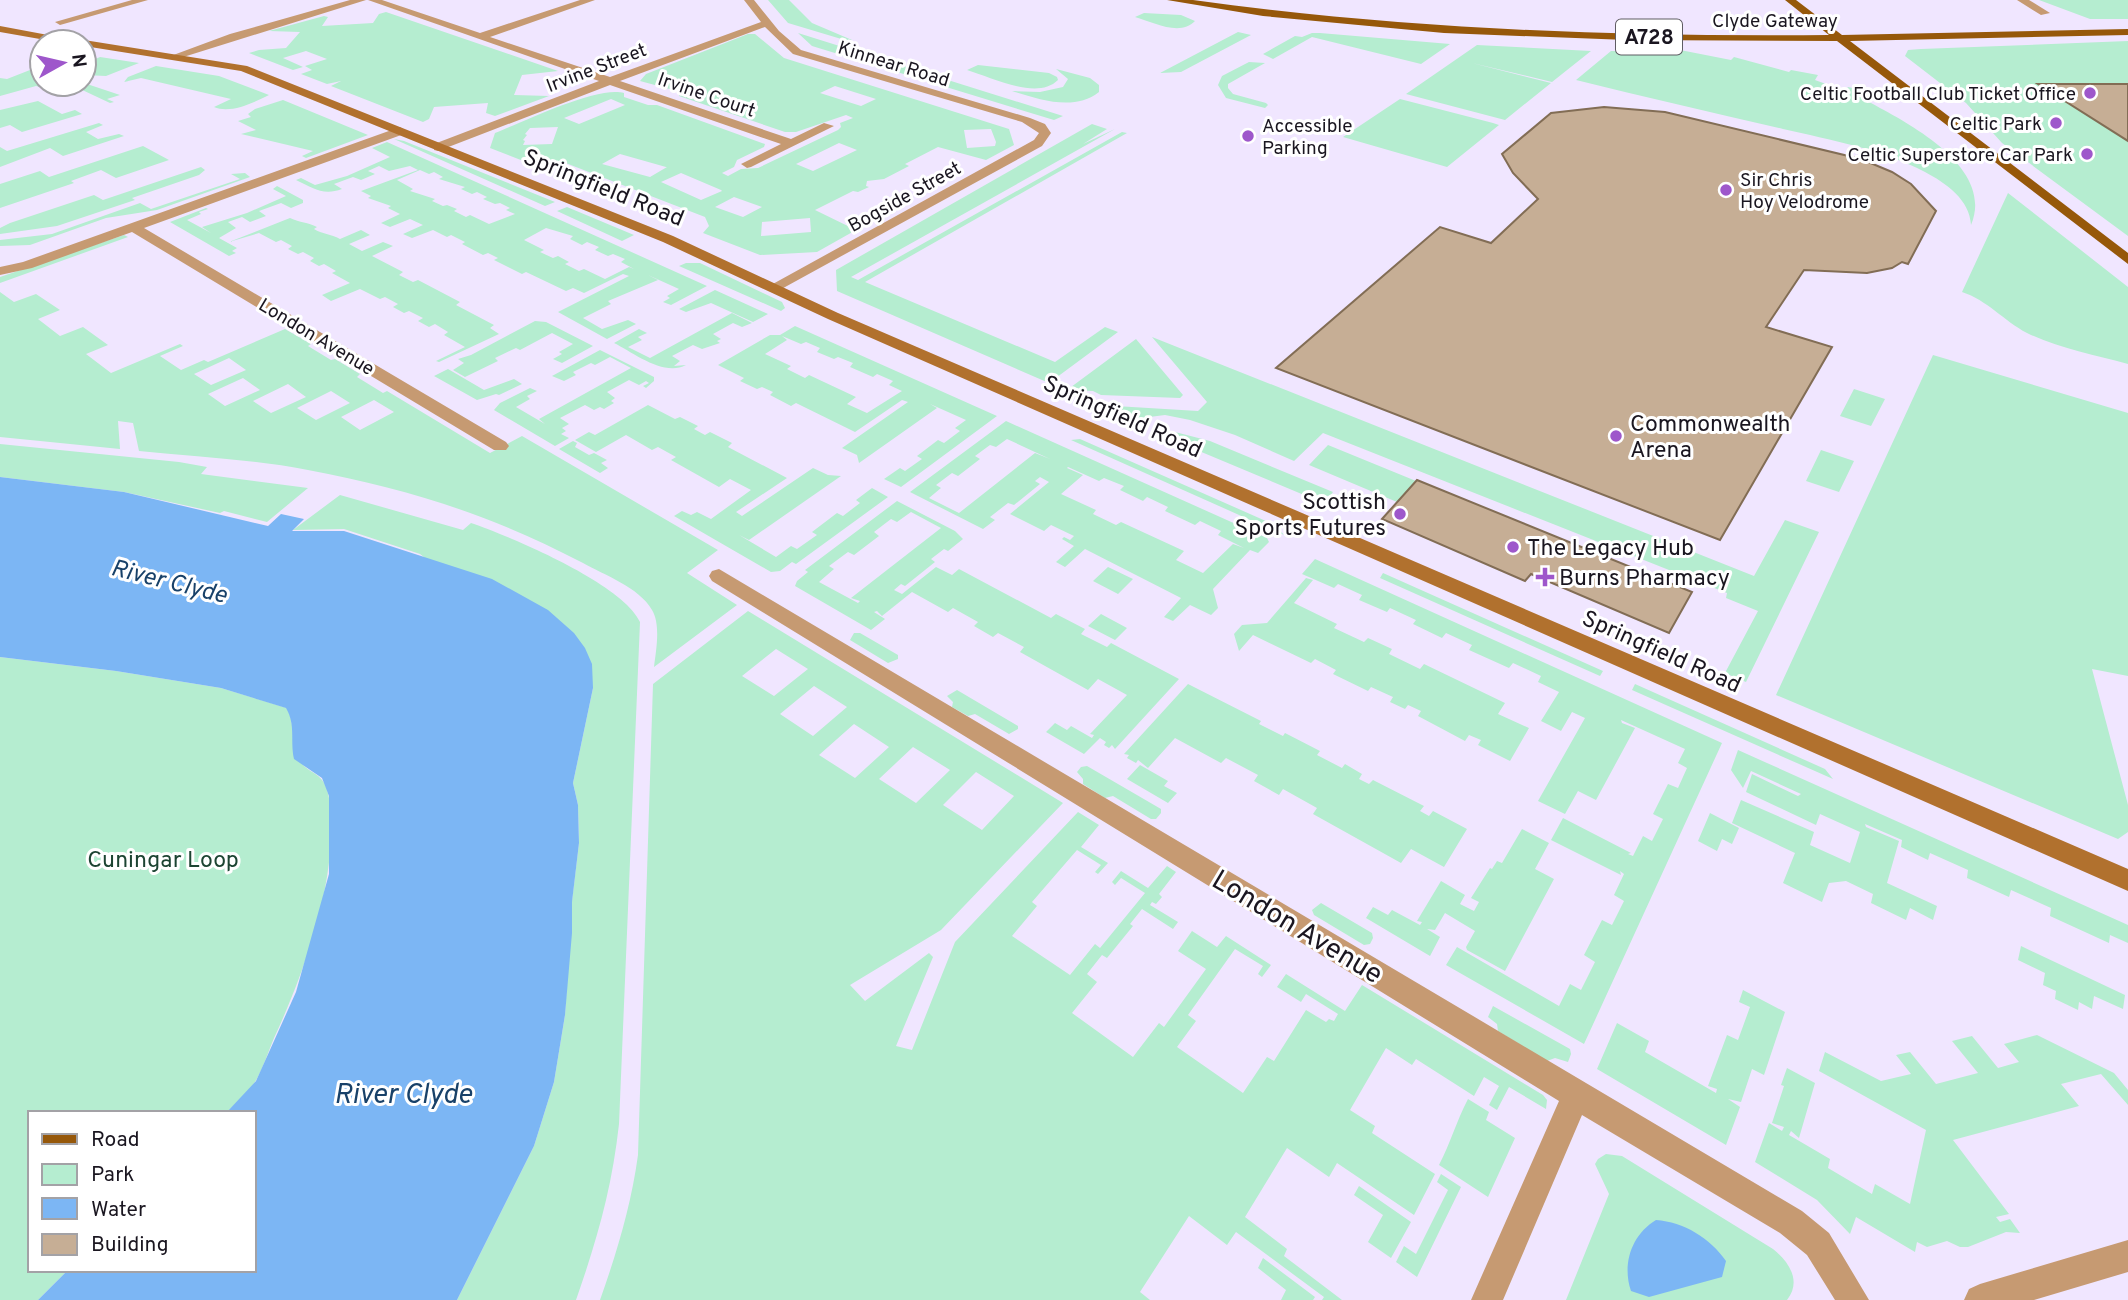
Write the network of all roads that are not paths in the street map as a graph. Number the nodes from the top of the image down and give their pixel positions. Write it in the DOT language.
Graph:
graph roads {
  1 [pos="143,0"];
  2 [pos="361,0"];
  3 [pos="373,0"];
  4 [pos="590,0"];
  5 [pos="749,0"];
  6 [pos="1172,0"];
  7 [pos="1248,0"];
  8 [pos="1790,0"];
  9 [pos="2022,0"];
  10 [pos="2045,13"];
  11 [pos="60,22"];
  12 [pos="767,23"];
  13 [pos="2128,23"];
  14 [pos="1976,24"];
  15 [pos="1806,25"];
  16 [pos="1823,25"];
  17 [pos="1681,26"];
  18 [pos="0,29"];
  19 [pos="1841,31"];
  20 [pos="2128,32"];
  21 [pos="28,34"];
  22 [pos="482,36"];
  23 [pos="98,45"];
  24 [pos="173,57"];
  25 [pos="611,80"];
  26 [pos="828,126"];
  27 [pos="400,131"];
  28 [pos="1045,133"];
  29 [pos="791,143"];
  30 [pos="438,147"];
  31 [pos="747,164"];
  32 [pos="133,227"];
  33 [pos="2128,260"];
  34 [pos="0,271"];
  35 [pos="776,288"];
  36 [pos="500,446"];
  37 [pos="719,576"];
  38 [pos="2128,880"];
  39 [pos="1576,1095"];
  40 [pos="2128,1256"];
  41 [pos="1487,1300"];
  42 [pos="1853,1300"];
  43 [pos="1980,1300"];
  1 -- 11 [label="street"];
  2 -- 24 [label="street"];
  3 -- 22 [label="street, Irvine Court"];
  4 -- 22 [label="street"];
  5 -- 12 [label="street, Kinnear Road"];
  6 -- 19 [label="main road, Clyde Gateway / A728"];
  7 -- 17 [label="main road, Clyde Gateway / A728"];
  8 -- 16 [label="main road"];
  9 -- 10 [label="street"];
  12 -- 25 [label="street, Irvine Street"];
  12 -- 28 [label="street, Kinnear Road"];
  13 -- 14 [label="main road"];
  15 -- 16 [label="main road, Clyde Gateway / A728"];
  16 -- 19 [label="main road, Clyde Gateway / A728"];
  18 -- 21 [label="street"];
  19 -- 20 [label="main road, Clyde Gateway / A728"];
  19 -- 33 [label="main road"];
  22 -- 25 [label="street, Irvine Court"];
  23 -- 24 [label="street, Springfield Road"];
  24 -- 27 [label="street, Springfield Road"];
  25 -- 29 [label="street, Irvine Court"];
  25 -- 30 [label="street, Irvine Street"];
  26 -- 29 [label="street"];
  27 -- 30 [label="street, Springfield Road"];
  27 -- 32 [label="street"];
  28 -- 35 [label="street, Bogside Street"];
  29 -- 31 [label="street"];
  30 -- 35 [label="street, Springfield Road"];
  32 -- 34 [label="street"];
  32 -- 36 [label="street, London Avenue"];
  35 -- 38 [label="street, Springfield Road"];
  37 -- 39 [label="street, London Avenue"];
  39 -- 41 [label="street"];
  39 -- 42 [label="street, London Avenue"];
  40 -- 43 [label="street"];
}
